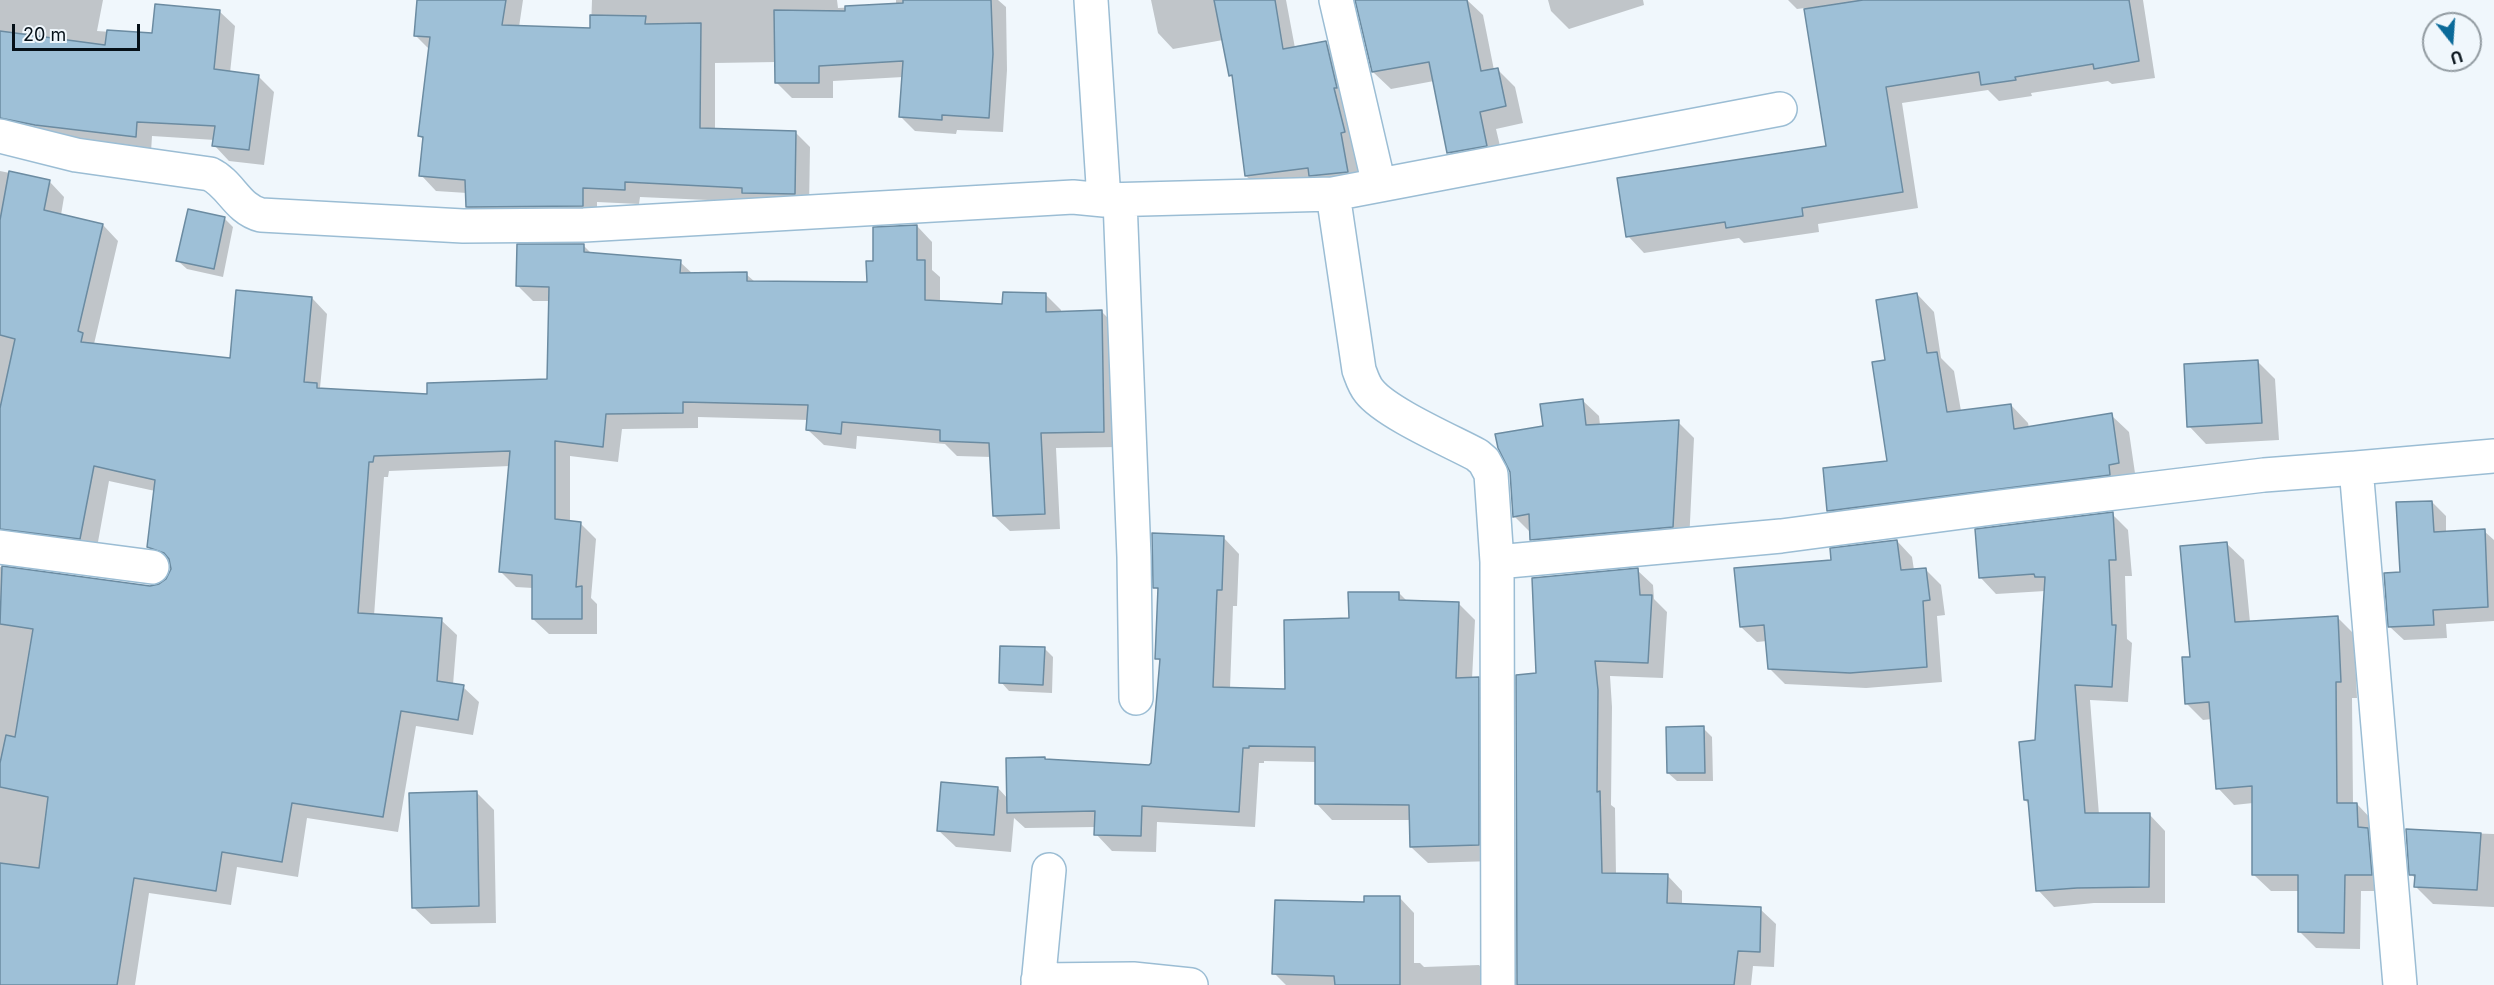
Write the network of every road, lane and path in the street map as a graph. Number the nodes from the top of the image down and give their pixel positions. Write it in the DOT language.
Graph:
graph roads {
  1 [pos="1336,0"];
  2 [pos="1087,1"];
  3 [pos="1780,109"];
  4 [pos="0,136"];
  5 [pos="1379,185"];
  6 [pos="1333,194"];
  7 [pos="1112,200"];
  8 [pos="2494,456"];
  9 [pos="2356,468"];
  10 [pos="0,547"];
  11 [pos="1497,562"];
  12 [pos="152,567"];
  13 [pos="1136,698"];
  14 [pos="1049,870"];
  15 [pos="1038,983"];
  16 [pos="1191,985"];
  17 [pos="1498,985"];
  18 [pos="2400,985"];
  1 -- 5 [label="street"];
  2 -- 7 [label="street"];
  3 -- 5 [label="street"];
  4 -- 7 [label="street"];
  5 -- 6 [label="street"];
  6 -- 7 [label="street"];
  6 -- 11 [label="street"];
  7 -- 13 [label="street"];
  8 -- 9 [label="street"];
  9 -- 11 [label="street"];
  9 -- 18 [label="street"];
  10 -- 12 [label="street"];
  11 -- 17 [label="street"];
  14 -- 15 [label="street"];
  15 -- 16 [label="street"];
}
